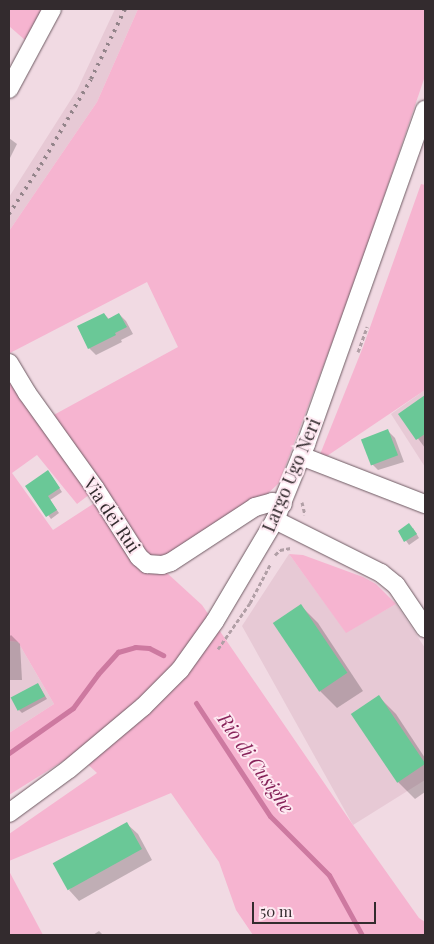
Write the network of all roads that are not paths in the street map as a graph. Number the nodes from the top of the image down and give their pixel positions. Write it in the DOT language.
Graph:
graph roads {
  1 [pos="52,9"];
  2 [pos="9,89"];
  3 [pos="425,110"];
  4 [pos="9,364"];
  5 [pos="301,456"];
  6 [pos="425,504"];
  7 [pos="279,512"];
  8 [pos="425,628"];
  9 [pos="9,813"];
  1 -- 2 [label="street"];
  3 -- 5 [label="street, Largo Ugo Neri"];
  4 -- 7 [label="street, Via dei Rui"];
  5 -- 6 [label="street"];
  5 -- 7 [label="street, Largo Ugo Neri"];
  7 -- 8 [label="street"];
  7 -- 9 [label="street, Largo Ugo Neri"];
}
